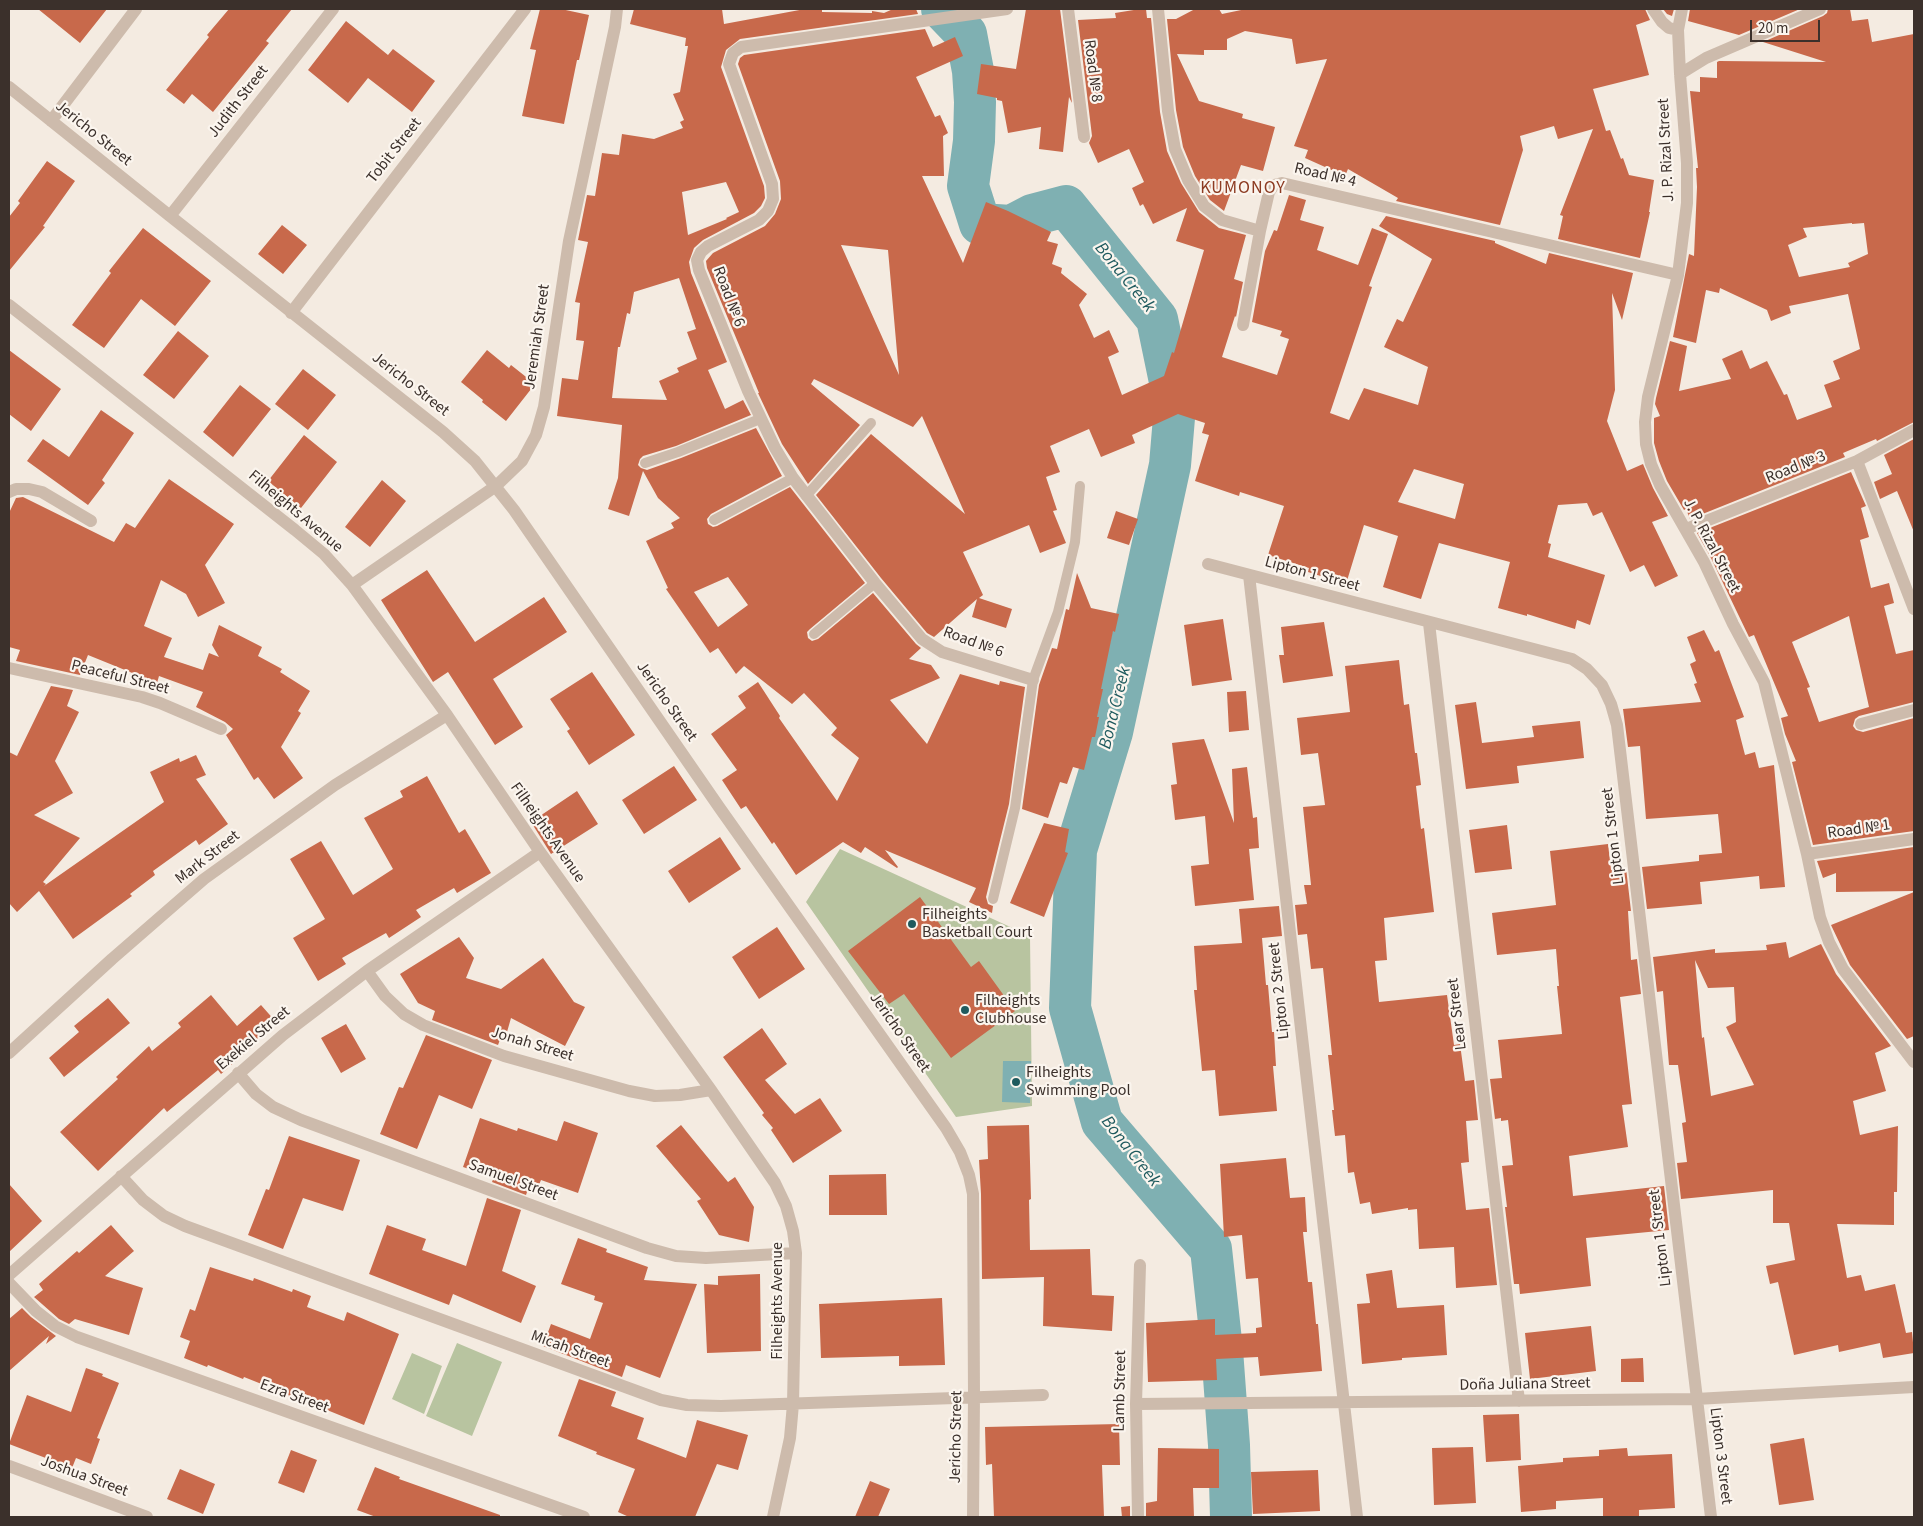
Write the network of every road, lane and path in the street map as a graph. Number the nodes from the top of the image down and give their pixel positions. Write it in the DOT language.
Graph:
graph roads {
  1 [pos="136,9"];
  2 [pos="334,9"];
  3 [pos="525,9"];
  4 [pos="617,9"];
  5 [pos="1007,9"];
  6 [pos="1068,9"];
  7 [pos="1158,9"];
  8 [pos="1653,9"];
  9 [pos="1682,9"];
  10 [pos="1820,9"];
  11 [pos="1678,30"];
  12 [pos="1680,74"];
  13 [pos="9,87"];
  14 [pos="51,120"];
  15 [pos="1084,137"];
  16 [pos="170,216"];
  17 [pos="1260,231"];
  18 [pos="1678,275"];
  19 [pos="9,305"];
  20 [pos="291,313"];
  21 [pos="1243,325"];
  22 [pos="760,419"];
  23 [pos="871,423"];
  24 [pos="1914,430"];
  25 [pos="1857,461"];
  26 [pos="645,463"];
  27 [pos="793,478"];
  28 [pos="496,486"];
  29 [pos="1080,486"];
  30 [pos="9,492"];
  31 [pos="806,496"];
  32 [pos="714,520"];
  33 [pos="91,521"];
  34 [pos="1686,529"];
  35 [pos="1208,564"];
  36 [pos="1249,575"];
  37 [pos="875,583"];
  38 [pos="352,585"];
  39 [pos="1914,609"];
  40 [pos="1429,623"];
  41 [pos="814,634"];
  42 [pos="9,668"];
  43 [pos="1033,680"];
  44 [pos="1914,710"];
  45 [pos="447,715"];
  46 [pos="1861,724"];
  47 [pos="221,728"];
  48 [pos="1914,839"];
  49 [pos="540,852"];
  50 [pos="1807,854"];
  51 [pos="994,898"];
  52 [pos="368,970"];
  53 [pos="9,1053"];
  54 [pos="1914,1062"];
  55 [pos="238,1073"];
  56 [pos="710,1090"];
  57 [pos="121,1176"];
  58 [pos="796,1253"];
  59 [pos="1140,1265"];
  60 [pos="9,1275"];
  61 [pos="9,1283"];
  62 [pos="1914,1387"];
  63 [pos="1043,1395"];
  64 [pos="974,1396"];
  65 [pos="1696,1398"];
  66 [pos="1519,1401"];
  67 [pos="1343,1403"];
  68 [pos="794,1404"];
  69 [pos="1136,1404"];
  70 [pos="9,1466"];
  71 [pos="147,1517"];
  72 [pos="584,1517"];
  73 [pos="773,1517"];
  74 [pos="973,1517"];
  75 [pos="1138,1517"];
  76 [pos="1357,1517"];
  77 [pos="1711,1517"];
  1 -- 14 [label="street"];
  2 -- 16 [label="street, Judith Street"];
  3 -- 20 [label="street, Tobit Street"];
  4 -- 28 [label="street, Jeremiah Street"];
  5 -- 22 [label="street, Road № 6"];
  6 -- 15 [label="street, Road № 8"];
  7 -- 17 [label="street"];
  8 -- 11 [label="street"];
  9 -- 11 [label="street, J. P. Rizal Street"];
  10 -- 12 [label="street"];
  11 -- 12 [label="street, J. P. Rizal Street"];
  12 -- 18 [label="street, J. P. Rizal Street"];
  13 -- 14 [label="street, Jericho Street"];
  14 -- 16 [label="street, Jericho Street"];
  16 -- 20 [label="street, Jericho Street"];
  17 -- 18 [label="street, Road № 4"];
  17 -- 21 [label="street, Road № 4"];
  18 -- 34 [label="street, J. P. Rizal Street"];
  19 -- 38 [label="street, Filheights Avenue"];
  20 -- 28 [label="street, Jericho Street"];
  22 -- 26 [label="lane"];
  22 -- 27 [label="street, Road № 6"];
  23 -- 31 [label="lane"];
  24 -- 25 [label="street, Road № 3"];
  25 -- 34 [label="street, Road № 3"];
  25 -- 39 [label="street"];
  27 -- 31 [label="street, Road № 6"];
  27 -- 32 [label="lane"];
  28 -- 38 [label="street, Jeremiah Street"];
  28 -- 64 [label="street, Jericho Street"];
  29 -- 43 [label="lane"];
  30 -- 33 [label="street"];
  31 -- 37 [label="street, Road № 6"];
  34 -- 50 [label="street, J. P. Rizal Street"];
  35 -- 36 [label="street, Lipton 1 Street"];
  36 -- 40 [label="street, Lipton 1 Street"];
  36 -- 67 [label="street, Lipton 2 Street"];
  37 -- 41 [label="lane"];
  37 -- 43 [label="street, Road № 6"];
  38 -- 45 [label="street, Filheights Avenue"];
  40 -- 65 [label="street, Lipton 1 Street"];
  40 -- 66 [label="street, Lear Street"];
  42 -- 47 [label="street, Peaceful Street"];
  43 -- 51 [label="lane"];
  44 -- 46 [label="street"];
  45 -- 49 [label="street, Filheights Avenue"];
  45 -- 53 [label="street, Mark Street"];
  48 -- 50 [label="street, Road № 1"];
  49 -- 52 [label="street, Exekiel Street"];
  49 -- 56 [label="street, Filheights Avenue"];
  50 -- 54 [label="street, J. P. Rizal Street"];
  52 -- 55 [label="street, Exekiel Street"];
  52 -- 56 [label="street, Jonah Street"];
  55 -- 57 [label="street, Exekiel Street"];
  55 -- 58 [label="street, Samuel Street"];
  56 -- 58 [label="street, Filheights Avenue"];
  57 -- 60 [label="street, Exekiel Street"];
  57 -- 68 [label="street, Micah Street"];
  58 -- 68 [label="street, Filheights Avenue"];
  59 -- 69 [label="street, Lamb Street"];
  61 -- 72 [label="street, Ezra Street"];
  62 -- 65 [label="street, Doña Juliana Street"];
  63 -- 64 [label="street, Micah Street"];
  64 -- 68 [label="street, Micah Street"];
  64 -- 74 [label="street, Jericho Street"];
  65 -- 66 [label="street, Doña Juliana Street"];
  65 -- 77 [label="street, Lipton 3 Street"];
  66 -- 67 [label="street, Doña Juliana Street"];
  67 -- 69 [label="street, Doña Juliana Street"];
  67 -- 76 [label="street"];
  68 -- 73 [label="street, Filheights Avenue"];
  69 -- 75 [label="street, Lamb Street"];
  70 -- 71 [label="street, Joshua Street"];
}
